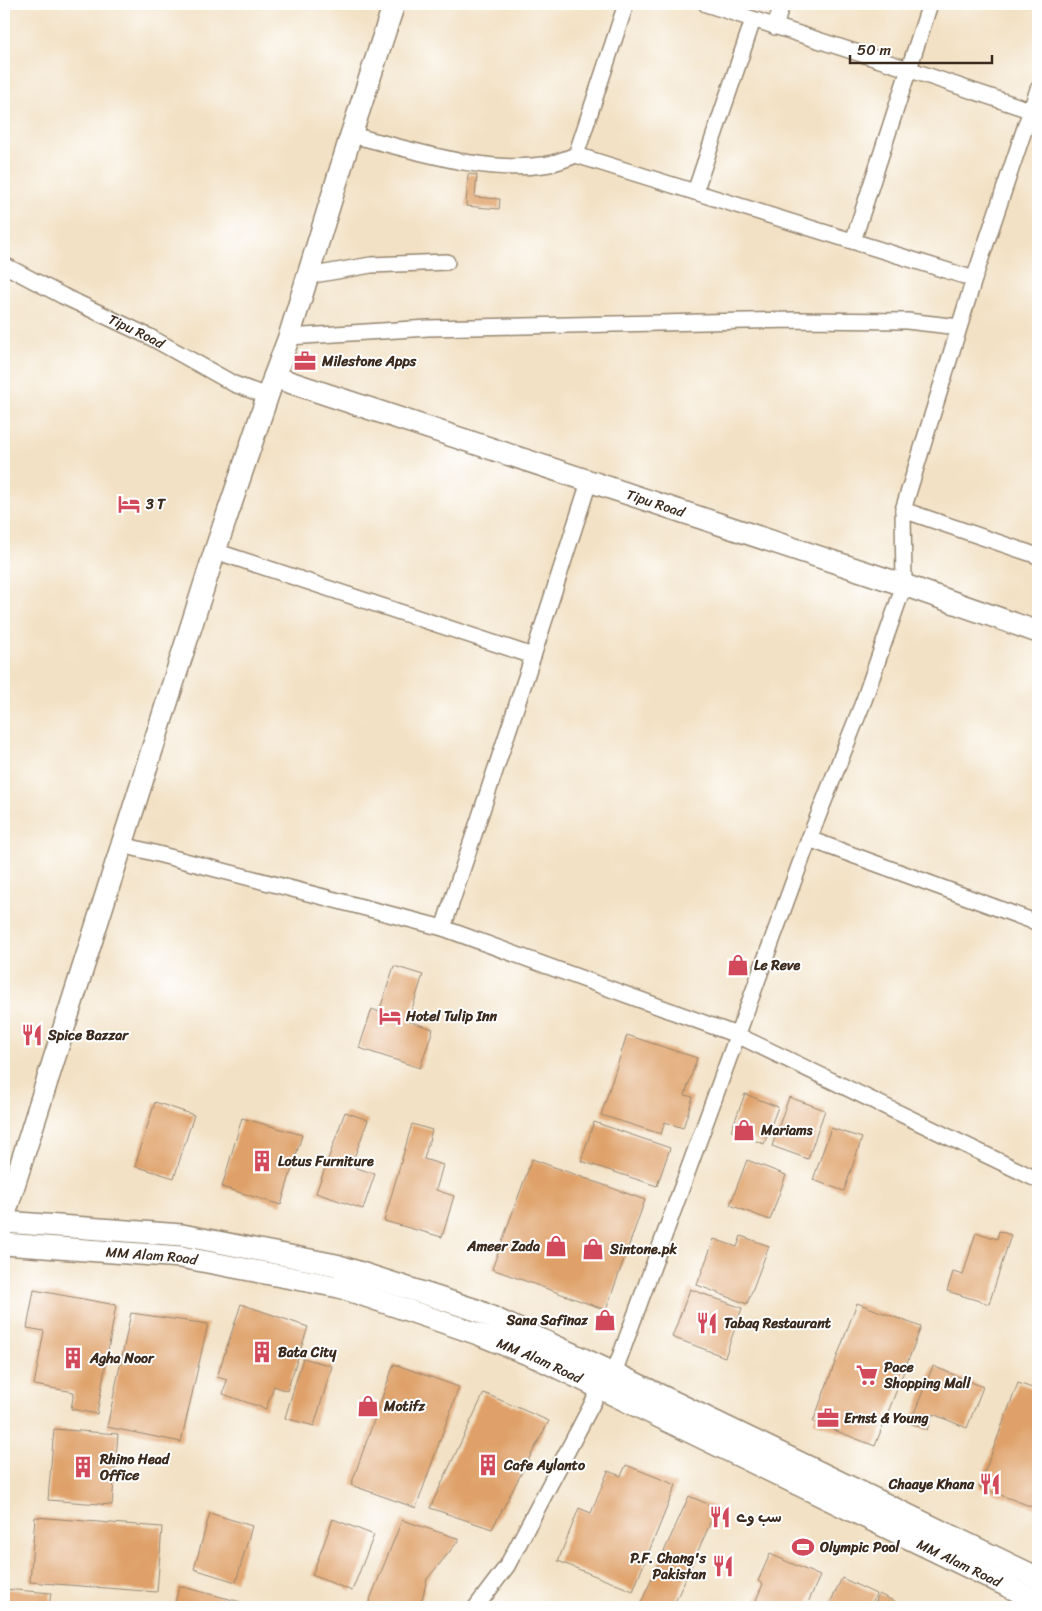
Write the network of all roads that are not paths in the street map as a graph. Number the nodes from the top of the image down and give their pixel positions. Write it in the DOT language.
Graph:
graph roads {
  1 [pos="394,4"];
  2 [pos="626,4"];
  3 [pos="706,4"];
  4 [pos="782,4"];
  5 [pos="930,4"];
  6 [pos="753,20"];
  7 [pos="774,27"];
  8 [pos="908,68"];
  9 [pos="1038,90"];
  10 [pos="1035,112"];
  11 [pos="351,135"];
  12 [pos="576,155"];
  13 [pos="695,192"];
  14 [pos="853,241"];
  15 [pos="447,262"];
  16 [pos="4,265"];
  17 [pos="308,276"];
  18 [pos="974,280"];
  19 [pos="959,327"];
  20 [pos="289,337"];
  21 [pos="270,386"];
  22 [pos="589,482"];
  23 [pos="903,510"];
  24 [pos="215,551"];
  25 [pos="1038,556"];
  26 [pos="904,585"];
  27 [pos="1038,632"];
  28 [pos="533,656"];
  29 [pos="809,839"];
  30 [pos="123,845"];
  31 [pos="1038,923"];
  32 [pos="442,928"];
  33 [pos="737,1036"];
  34 [pos="1038,1180"];
  35 [pos="4,1217"];
  36 [pos="4,1222"];
  37 [pos="4,1244"];
  38 [pos="614,1373"];
  39 [pos="600,1389"];
  40 [pos="1038,1578"];
  41 [pos="1038,1601"];
  42 [pos="476,1607"];
  1 -- 11 [label="street"];
  2 -- 12 [label="street"];
  3 -- 6 [label="street"];
  4 -- 7 [label="street"];
  5 -- 8 [label="street"];
  6 -- 7 [label="street"];
  6 -- 13 [label="street"];
  7 -- 8 [label="street"];
  8 -- 10 [label="street"];
  8 -- 14 [label="street"];
  9 -- 10 [label="street"];
  10 -- 18 [label="street"];
  11 -- 12 [label="street"];
  11 -- 17 [label="street"];
  12 -- 13 [label="street"];
  13 -- 14 [label="street"];
  14 -- 18 [label="street"];
  15 -- 17 [label="street"];
  16 -- 21 [label="street, Tipu Road"];
  17 -- 20 [label="street"];
  18 -- 19 [label="street"];
  19 -- 20 [label="street"];
  19 -- 23 [label="street"];
  20 -- 21 [label="street"];
  21 -- 22 [label="street, Tipu Road"];
  21 -- 24 [label="street"];
  22 -- 26 [label="street, Tipu Road"];
  22 -- 28 [label="street"];
  23 -- 25 [label="street"];
  23 -- 26 [label="street"];
  24 -- 28 [label="street"];
  24 -- 30 [label="street"];
  26 -- 27 [label="street, Tipu Road"];
  26 -- 29 [label="street"];
  28 -- 32 [label="street"];
  29 -- 31 [label="street"];
  29 -- 33 [label="street"];
  30 -- 32 [label="street"];
  30 -- 35 [label="street"];
  32 -- 33 [label="street"];
  33 -- 34 [label="street"];
  33 -- 38 [label="street"];
  36 -- 38 [label="street, MM Alam Road"];
  37 -- 39 [label="street, MM Alam Road"];
  38 -- 40 [label="street, MM Alam Road"];
  39 -- 41 [label="street, MM Alam Road"];
  39 -- 42 [label="street"];
}
